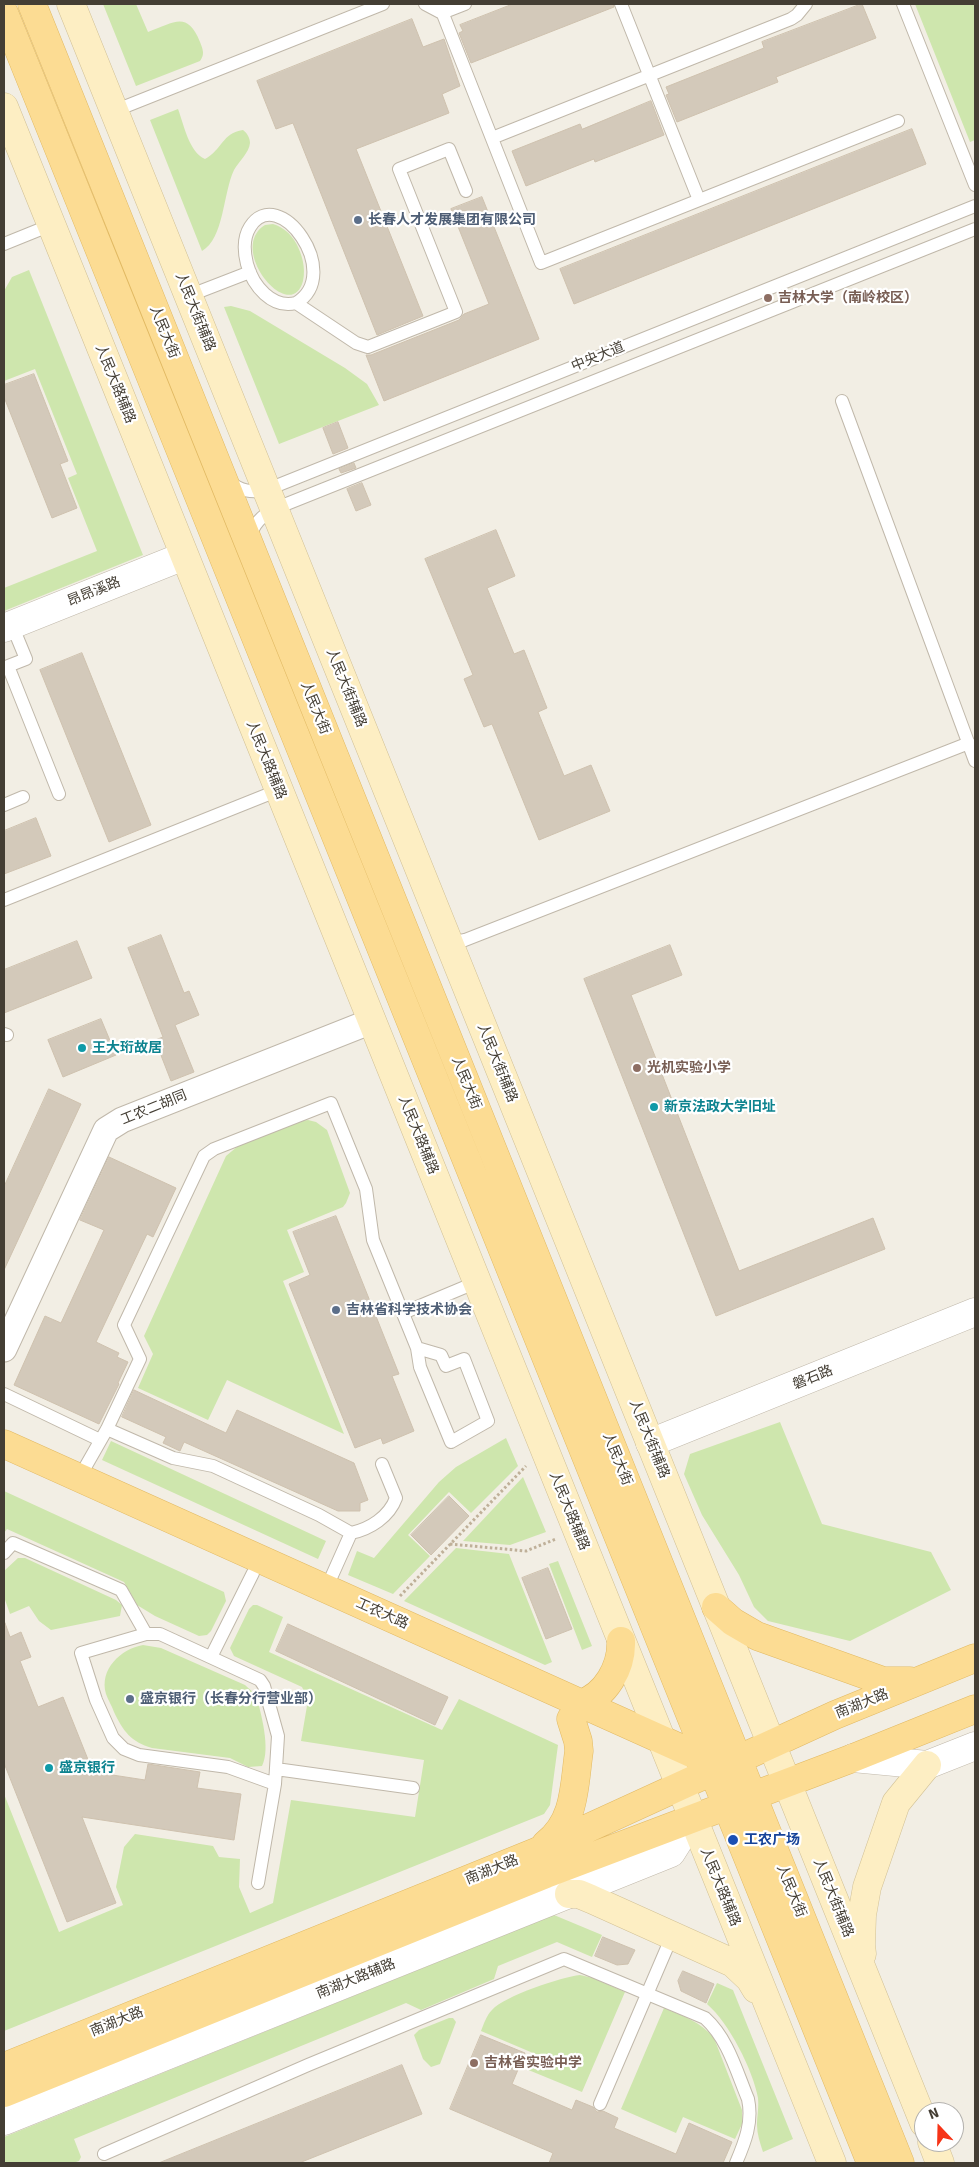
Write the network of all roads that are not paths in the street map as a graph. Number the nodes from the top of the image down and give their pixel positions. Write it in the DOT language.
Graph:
graph roads {
  1 [pos="32,4"];
  2 [pos="71,4"];
  3 [pos="383,4"];
  4 [pos="425,4"];
  5 [pos="465,4"];
  6 [pos="621,4"];
  7 [pos="806,4"];
  8 [pos="903,4"];
  9 [pos="440,8"];
  10 [pos="4,13"];
  11 [pos="650,75"];
  12 [pos="4,108"];
  13 [pos="114,112"];
  14 [pos="898,121"];
  15 [pos="492,138"];
  16 [pos="975,185"];
  17 [pos="466,191"];
  18 [pos="699,200"];
  19 [pos="975,206"];
  20 [pos="51,225"];
  21 [pos="975,229"];
  22 [pos="4,244"];
  23 [pos="250,272"];
  24 [pos="188,296"];
  25 [pos="296,302"];
  26 [pos="842,401"];
  27 [pos="222,477"];
  28 [pos="270,500"];
  29 [pos="248,543"];
  30 [pos="184,556"];
  31 [pos="8,626"];
  32 [pos="968,743"];
  33 [pos="975,762"];
  34 [pos="279,790"];
  35 [pos="59,794"];
  36 [pos="23,797"];
  37 [pos="4,805"];
  38 [pos="4,900"];
  39 [pos="449,943"];
  40 [pos="372,1021"];
  41 [pos="477,1282"];
  42 [pos="975,1312"];
  43 [pos="403,1313"];
  44 [pos="417,1348"];
  45 [pos="4,1349"];
  46 [pos="4,1394"];
  47 [pos="107,1429"];
  48 [pos="100,1440"];
  49 [pos="650,1443"];
  50 [pos="4,1444"];
  51 [pos="4,1460"];
  52 [pos="382,1464"];
  53 [pos="79,1478"];
  54 [pos="351,1532"];
  55 [pos="4,1553"];
  56 [pos="253,1574"];
  57 [pos="326,1589"];
  58 [pos="716,1607"];
  59 [pos="146,1634"];
  60 [pos="621,1641"];
  61 [pos="211,1657"];
  62 [pos="975,1658"];
  63 [pos="926,1678"];
  64 [pos="975,1709"];
  65 [pos="575,1711"];
  66 [pos="661,1740"];
  67 [pos="771,1744"];
  68 [pos="975,1746"];
  69 [pos="853,1758"];
  70 [pos="927,1765"];
  71 [pos="276,1768"];
  72 [pos="704,1770"];
  73 [pos="787,1783"];
  74 [pos="275,1784"];
  75 [pos="413,1788"];
  76 [pos="752,1796"];
  77 [pos="727,1806"];
  78 [pos="693,1818"];
  79 [pos="536,1852"];
  80 [pos="258,1883"];
  81 [pos="569,1894"];
  82 [pos="672,1936"];
  83 [pos="868,1985"];
  84 [pos="647,1994"];
  85 [pos="772,2014"];
  86 [pos="4,2067"];
  87 [pos="4,2093"];
  88 [pos="915,2102"];
  89 [pos="600,2104"];
  90 [pos="4,2120"];
  91 [pos="104,2154"];
  92 [pos="736,2163"];
  93 [pos="832,2163"];
  94 [pos="871,2163"];
  95 [pos="900,2163"];
  1 -- 27 [label="main road, 人民大街"];
  2 -- 13 [label="main road, 人民大街辅路"];
  3 -- 13 [label="lane"];
  4 -- 9 [label="lane"];
  5 -- 9 [label="lane"];
  6 -- 11 [label="lane"];
  7 -- 11 [label="lane"];
  8 -- 16 [label="lane"];
  9 -- 15 [label="lane"];
  10 -- 72 [label="main road, 人民大街"];
  11 -- 15 [label="lane"];
  11 -- 18 [label="lane"];
  12 -- 20 [label="main road, 人民大路辅路"];
  13 -- 24 [label="main road, 人民大街辅路"];
  14 -- 18 [label="lane"];
  15 -- 18 [label="lane"];
  17 -- 25 [label="lane"];
  19 -- 28 [label="lane, 中央大道"];
  20 -- 22 [label="lane"];
  20 -- 30 [label="main road, 人民大路辅路"];
  21 -- 28 [label="lane, 中央大道"];
  23 -- 24 [label="lane"];
  23 -- 25 [label="lane"];
  23 -- 25 [label="lane"];
  24 -- 28 [label="main road, 人民大街辅路"];
  26 -- 32 [label="lane"];
  27 -- 28 [label="lane, 中央大道"];
  27 -- 29 [label="main road, 人民大街"];
  28 -- 29 [label="lane, 中央大道"];
  28 -- 39 [label="main road, 人民大街辅路"];
  29 -- 72 [label="main road, 人民大街"];
  30 -- 31 [label="street, 昂昂溪路"];
  30 -- 34 [label="main road, 人民大路辅路"];
  31 -- 35 [label="lane"];
  32 -- 33 [label="lane"];
  32 -- 39 [label="lane"];
  34 -- 38 [label="lane"];
  34 -- 40 [label="main road, 人民大路辅路"];
  36 -- 37 [label="lane"];
  39 -- 49 [label="main road, 人民大街辅路"];
  40 -- 41 [label="main road, 人民大路辅路"];
  40 -- 45 [label="street, 工农二胡同"];
  41 -- 43 [label="lane"];
  41 -- 60 [label="main road, 人民大路辅路"];
  42 -- 49 [label="street, 磐石路"];
  43 -- 44 [label="lane"];
  43 -- 47 [label="lane"];
  44 -- 44 [label="lane"];
  46 -- 48 [label="lane"];
  47 -- 48 [label="lane"];
  47 -- 54 [label="lane"];
  48 -- 53 [label="lane"];
  49 -- 58 [label="main road, 人民大街辅路"];
  50 -- 53 [label="main road, 工农大路"];
  51 -- 56 [label="main road, 工农大路"];
  52 -- 54 [label="lane"];
  53 -- 57 [label="main road, 工农大路"];
  54 -- 57 [label="lane"];
  55 -- 59 [label="lane"];
  56 -- 61 [label="lane"];
  56 -- 65 [label="main road, 工农大路"];
  57 -- 65 [label="main road, 工农大路"];
  58 -- 63 [label="main road"];
  58 -- 67 [label="main road, 人民大街辅路"];
  59 -- 61 [label="lane"];
  59 -- 74 [label="lane"];
  60 -- 65 [label="main road"];
  60 -- 66 [label="main road, 人民大路辅路"];
  61 -- 71 [label="lane"];
  62 -- 63 [label="main road, 南湖大路"];
  63 -- 67 [label="main road, 南湖大路"];
  64 -- 69 [label="main road, 南湖大路"];
  65 -- 66 [label="main road, 工农大路"];
  65 -- 72 [label="main road, 工农大路"];
  65 -- 79 [label="main road"];
  66 -- 72 [label="main road, 工农大路"];
  66 -- 72 [label="main road, 人民大路辅路"];
  67 -- 72 [label="main road, 南湖大路"];
  67 -- 73 [label="main road, 人民大街辅路"];
  68 -- 70 [label="street"];
  69 -- 70 [label="street"];
  69 -- 73 [label="main road, 南湖大路"];
  70 -- 83 [label="main road"];
  71 -- 74 [label="lane"];
  71 -- 75 [label="lane"];
  72 -- 76 [label="main road, 工农大路"];
  72 -- 77 [label="main road, 人民大街"];
  72 -- 78 [label="main road, 人民大路辅路"];
  72 -- 79 [label="main road, 南湖大路"];
  73 -- 76 [label="main road, 南湖大路"];
  73 -- 83 [label="main road, 人民大街辅路"];
  74 -- 80 [label="lane"];
  76 -- 77 [label="main road, 南湖大路"];
  76 -- 95 [label="main road, 人民大街"];
  77 -- 78 [label="main road, 南湖大路"];
  77 -- 94 [label="main road, 人民大街"];
  78 -- 81 [label="street, 南湖大路辅路"];
  78 -- 85 [label="main road, 人民大路辅路"];
  78 -- 87 [label="main road, 南湖大路"];
  79 -- 86 [label="main road, 南湖大路"];
  81 -- 82 [label="main road"];
  81 -- 90 [label="street, 南湖大路辅路"];
  82 -- 84 [label="lane"];
  82 -- 85 [label="main road"];
  83 -- 88 [label="main road, 人民大街辅路"];
  84 -- 89 [label="lane"];
  84 -- 91 [label="lane"];
  84 -- 92 [label="lane"];
  85 -- 93 [label="main road, 人民大路辅路"];
}
